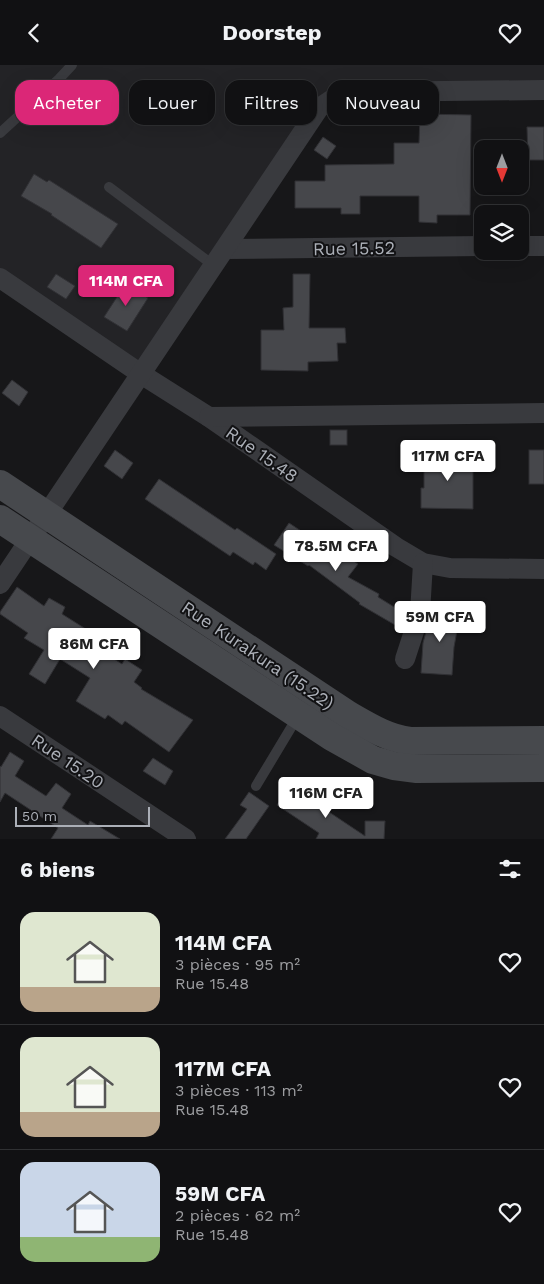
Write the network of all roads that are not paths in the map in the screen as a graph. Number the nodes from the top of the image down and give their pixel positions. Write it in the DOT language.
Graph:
graph roads {
  1 [pos="72,65"];
  2 [pos="544,90"];
  3 [pos="0,133"];
  4 [pos="109,187"];
  5 [pos="529,246"];
  6 [pos="544,246"];
  7 [pos="474,247"];
  8 [pos="219,257"];
  9 [pos="0,277"];
  10 [pos="141,374"];
  11 [pos="544,413"];
  12 [pos="209,417"];
  13 [pos="0,484"];
  14 [pos="46,515"];
  15 [pos="0,519"];
  16 [pos="30,539"];
  17 [pos="423,563"];
  18 [pos="544,569"];
  19 [pos="0,584"];
  20 [pos="405,659"];
  21 [pos="299,715"];
  22 [pos="0,716"];
  23 [pos="544,740"];
  24 [pos="544,768"];
  25 [pos="256,786"];
  26 [pos="186,839"];
  1 -- 3 [label="lane"];
  2 -- 8 [label="street"];
  4 -- 8 [label="lane"];
  5 -- 6 [label="street"];
  7 -- 8 [label="street, Rue 15.52"];
  8 -- 10 [label="street"];
  9 -- 10 [label="street, Rue 15.48"];
  10 -- 12 [label="street, Rue 15.48"];
  10 -- 14 [label="street"];
  11 -- 12 [label="street"];
  12 -- 17 [label="street, Rue 15.48"];
  13 -- 14 [label="main road, Rue Kurakura (15.22)"];
  14 -- 16 [label="street"];
  14 -- 23 [label="main road, Rue Kurakura (15.22)"];
  15 -- 16 [label="main road, Rue Kurakura (15.22)"];
  16 -- 19 [label="street"];
  16 -- 21 [label="main road, Rue Kurakura (15.22)"];
  17 -- 18 [label="street, Rue 15.48"];
  17 -- 20 [label="street"];
  21 -- 24 [label="main road, Rue Kurakura (15.22)"];
  21 -- 25 [label="lane"];
  22 -- 26 [label="street, Rue 15.20"];
}
